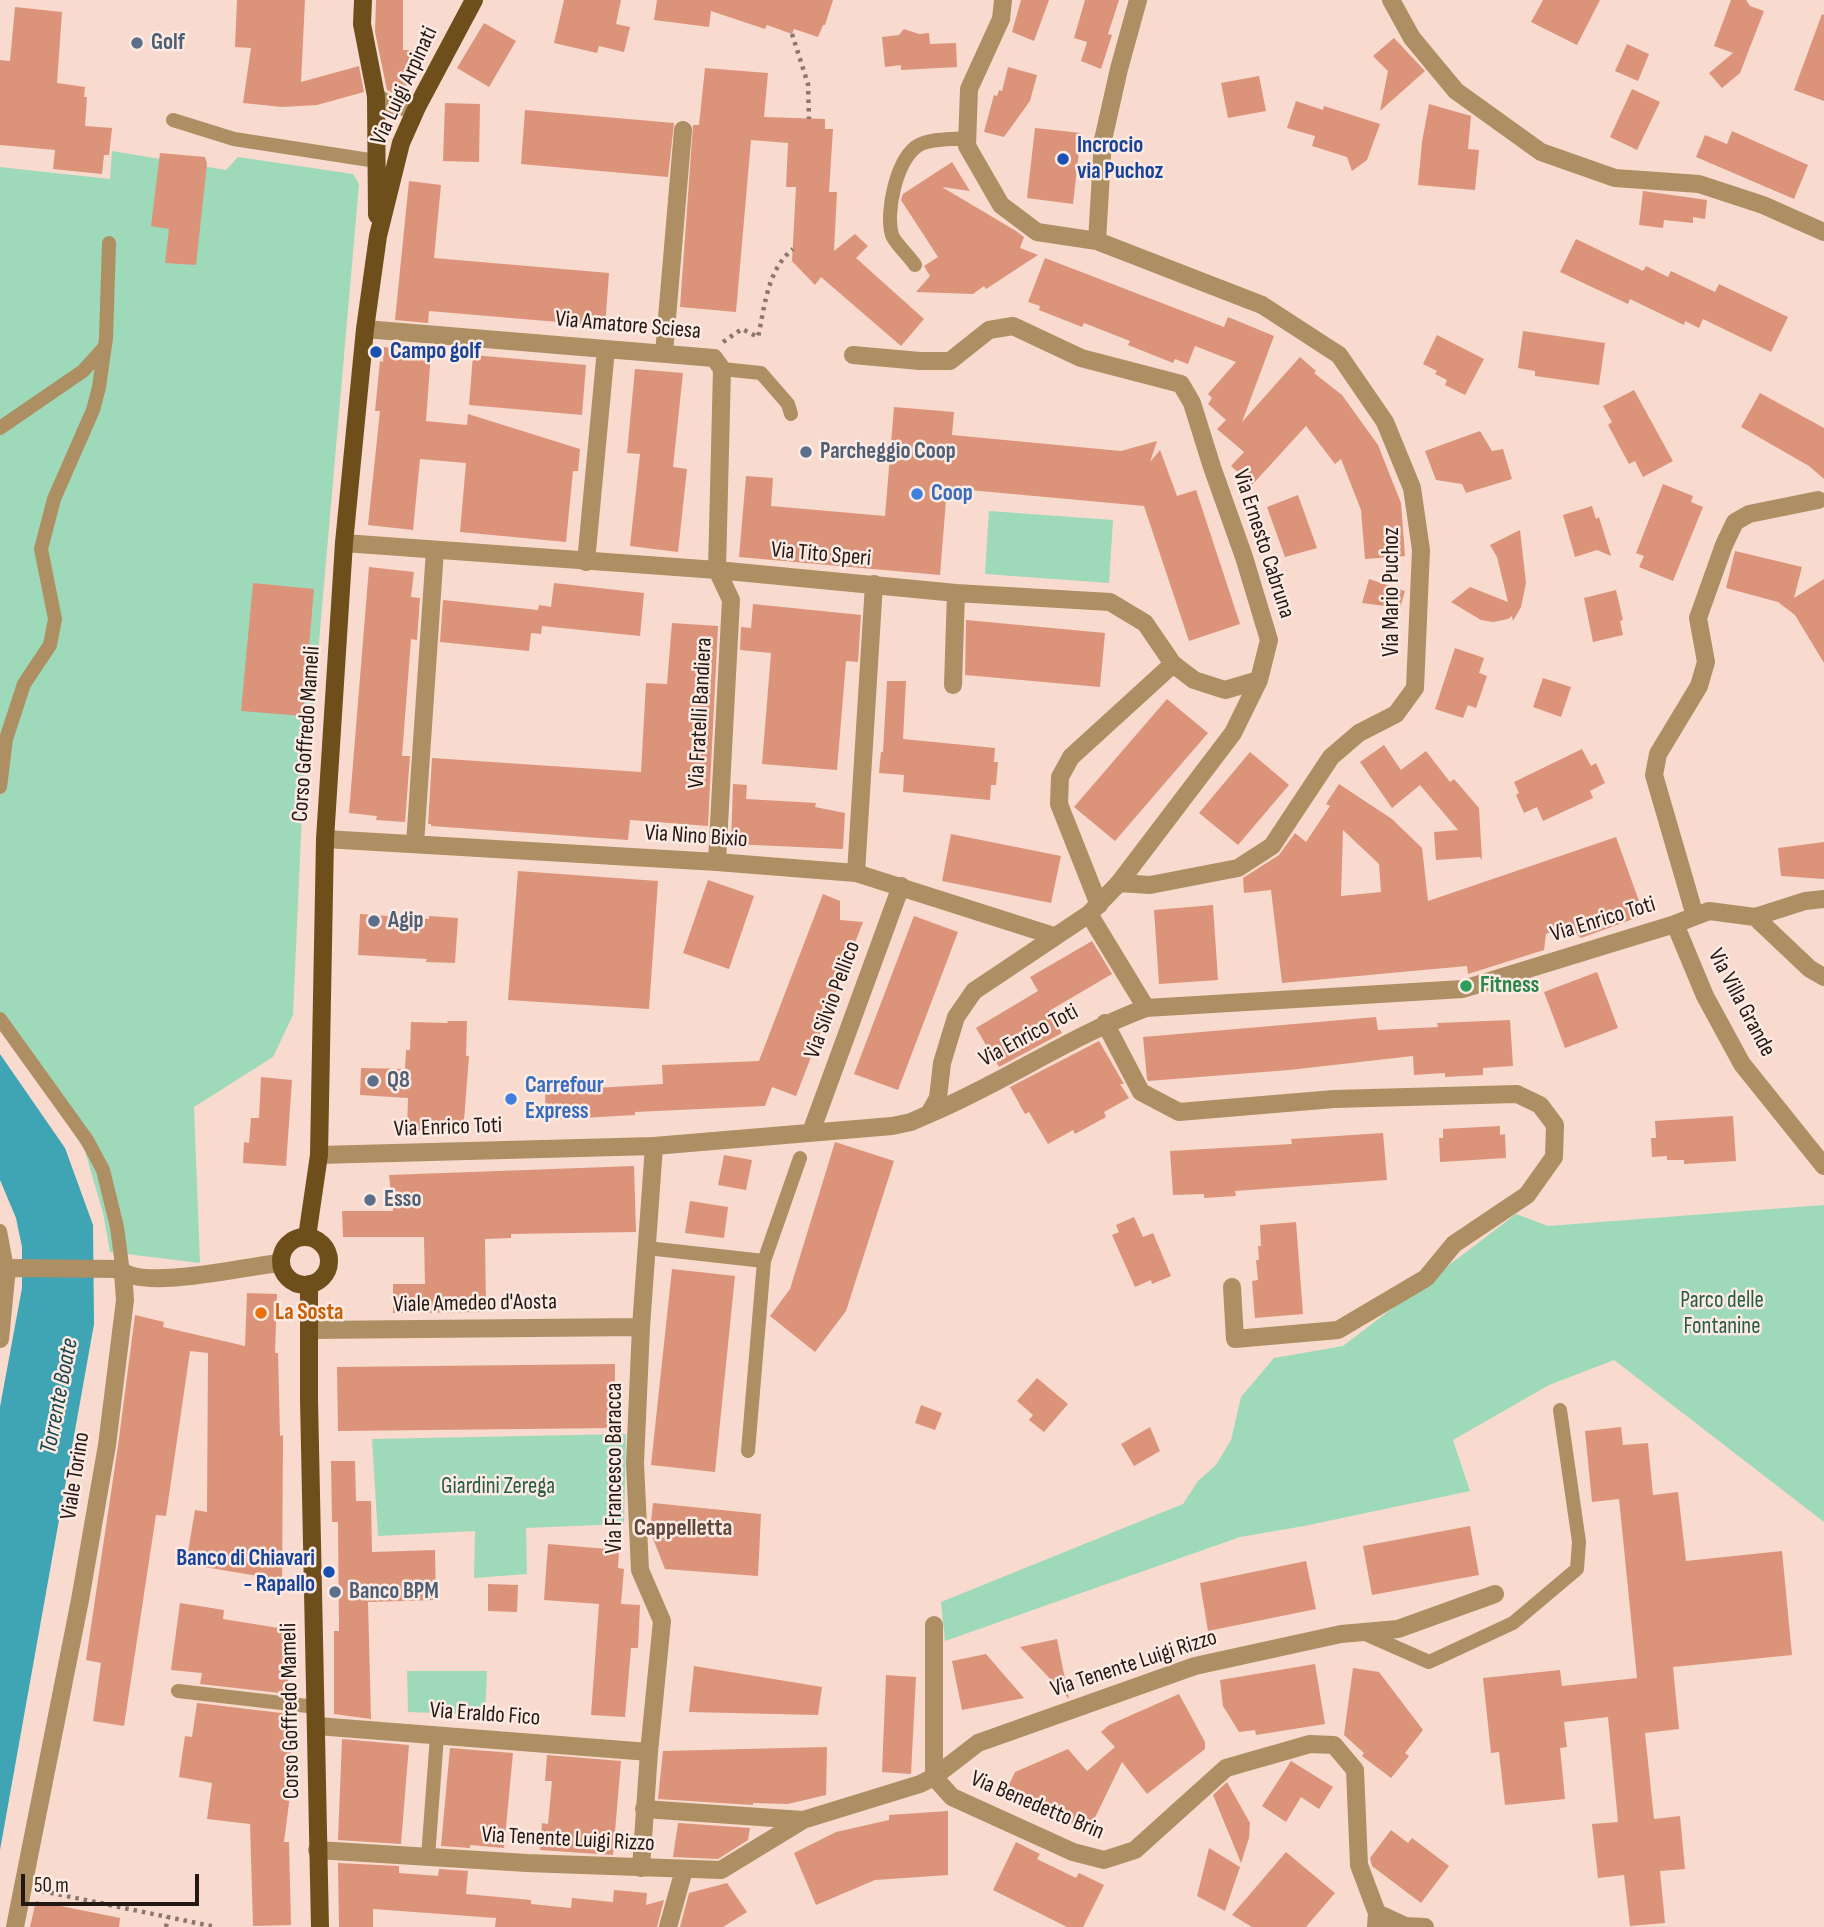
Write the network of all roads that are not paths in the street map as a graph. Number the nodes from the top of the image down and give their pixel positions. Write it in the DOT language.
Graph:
graph roads {
  1 [pos="363,0"];
  2 [pos="474,0"];
  3 [pos="1003,0"];
  4 [pos="1138,0"];
  5 [pos="1391,0"];
  6 [pos="376,96"];
  7 [pos="417,107"];
  8 [pos="173,120"];
  9 [pos="683,130"];
  10 [pos="967,138"];
  11 [pos="376,161"];
  12 [pos="1824,233"];
  13 [pos="378,236"];
  14 [pos="1097,241"];
  15 [pos="109,243"];
  16 [pos="915,265"];
  17 [pos="365,329"];
  18 [pos="104,348"];
  19 [pos="606,349"];
  20 [pos="664,353"];
  21 [pos="853,355"];
  22 [pos="718,363"];
  23 [pos="791,414"];
  24 [pos="0,428"];
  25 [pos="1818,500"];
  26 [pos="344,543"];
  27 [pos="435,550"];
  28 [pos="586,562"];
  29 [pos="717,570"];
  30 [pos="874,584"];
  31 [pos="956,593"];
  32 [pos="1173,664"];
  33 [pos="1259,680"];
  34 [pos="953,685"];
  35 [pos="0,787"];
  36 [pos="325,839"];
  37 [pos="415,844"];
  38 [pos="717,862"];
  39 [pos="856,873"];
  40 [pos="1119,883"];
  41 [pos="901,886"];
  42 [pos="1824,898"];
  43 [pos="1095,910"];
  44 [pos="1695,916"];
  45 [pos="1755,917"];
  46 [pos="1675,924"];
  47 [pos="1054,936"];
  48 [pos="1824,977"];
  49 [pos="1146,1009"];
  50 [pos="0,1019"];
  51 [pos="1105,1023"];
  52 [pos="929,1114"];
  53 [pos="811,1132"];
  54 [pos="654,1146"];
  55 [pos="318,1155"];
  56 [pos="800,1158"];
  57 [pos="1824,1166"];
  58 [pos="0,1231"];
  59 [pos="307,1237"];
  60 [pos="647,1248"];
  61 [pos="764,1261"];
  62 [pos="281,1263"];
  63 [pos="7,1268"];
  64 [pos="122,1271"];
  65 [pos="309,1284"];
  66 [pos="1232,1287"];
  67 [pos="641,1327"];
  68 [pos="310,1330"];
  69 [pos="0,1339"];
  70 [pos="1560,1410"];
  71 [pos="748,1451"];
  72 [pos="1495,1594"];
  73 [pos="934,1625"];
  74 [pos="1360,1632"];
  75 [pos="178,1691"];
  76 [pos="316,1706"];
  77 [pos="317,1727"];
  78 [pos="437,1736"];
  79 [pos="649,1752"];
  80 [pos="934,1777"];
  81 [pos="644,1809"];
  82 [pos="803,1820"];
  83 [pos="317,1850"];
  84 [pos="428,1857"];
  85 [pos="641,1868"];
  86 [pos="684,1870"];
  87 [pos="1377,1920"];
  88 [pos="15,1927"];
  89 [pos="320,1927"];
  90 [pos="668,1927"];
  91 [pos="1426,1927"];
  1 -- 6 [label="main road"];
  2 -- 7 [label="main road, Via Luigi Arpinati"];
  3 -- 10 [label="street, Via Mario Puchoz"];
  4 -- 14 [label="street"];
  5 -- 12 [label="street"];
  6 -- 7 [label="street"];
  6 -- 11 [label="main road"];
  7 -- 13 [label="main road, Via Luigi Arpinati"];
  8 -- 11 [label="lane"];
  9 -- 20 [label="street"];
  10 -- 14 [label="street, Via Mario Puchoz"];
  10 -- 16 [label="lane"];
  11 -- 13 [label="main road"];
  13 -- 17 [label="main road, Corso Goffredo Mameli"];
  14 -- 40 [label="street, Via Mario Puchoz"];
  15 -- 18 [label="lane"];
  17 -- 19 [label="street, Via Amatore Sciesa"];
  17 -- 26 [label="main road, Corso Goffredo Mameli"];
  18 -- 24 [label="lane"];
  18 -- 35 [label="lane"];
  19 -- 20 [label="street, Via Amatore Sciesa"];
  19 -- 28 [label="street"];
  20 -- 22 [label="street, Via Amatore Sciesa"];
  21 -- 33 [label="street, Via Ernesto Cabruna"];
  22 -- 23 [label="lane"];
  22 -- 29 [label="street, Via Amatore Sciesa"];
  25 -- 44 [label="street"];
  26 -- 27 [label="street, Via Tito Speri"];
  26 -- 36 [label="main road, Corso Goffredo Mameli"];
  27 -- 28 [label="street, Via Tito Speri"];
  27 -- 37 [label="street"];
  28 -- 29 [label="street, Via Tito Speri"];
  29 -- 30 [label="street, Via Tito Speri"];
  29 -- 38 [label="street, Via Fratelli Bandiera"];
  30 -- 31 [label="street, Via Tito Speri"];
  30 -- 39 [label="street"];
  31 -- 32 [label="street, Via Tito Speri"];
  31 -- 34 [label="street"];
  32 -- 33 [label="street, Via Tito Speri"];
  32 -- 43 [label="street"];
  33 -- 40 [label="street, Via Ernesto Cabruna"];
  36 -- 37 [label="street, Via Nino Bixio"];
  36 -- 55 [label="main road, Corso Goffredo Mameli"];
  37 -- 38 [label="street, Via Nino Bixio"];
  38 -- 39 [label="street, Via Nino Bixio"];
  39 -- 41 [label="street, Via Nino Bixio"];
  40 -- 43 [label="street, Via Ernesto Cabruna"];
  41 -- 47 [label="street, Via Nino Bixio"];
  41 -- 53 [label="street, Via Silvio Pellico"];
  42 -- 45 [label="street, Via Enrico Toti"];
  43 -- 47 [label="street, Via Ernesto Cabruna"];
  43 -- 49 [label="street"];
  44 -- 45 [label="street, Via Enrico Toti"];
  44 -- 46 [label="street, Via Enrico Toti"];
  45 -- 48 [label="street"];
  46 -- 49 [label="street, Via Enrico Toti"];
  46 -- 57 [label="street, Via Villa Grande"];
  47 -- 52 [label="street, Via Ernesto Cabruna"];
  49 -- 51 [label="street, Via Enrico Toti"];
  50 -- 64 [label="lane, Viale Torino"];
  51 -- 52 [label="street, Via Enrico Toti"];
  51 -- 66 [label="street"];
  52 -- 53 [label="street, Via Enrico Toti"];
  53 -- 54 [label="street, Via Enrico Toti"];
  54 -- 55 [label="street, Via Enrico Toti"];
  54 -- 60 [label="street, Via Francesco Baracca"];
  55 -- 59 [label="main road, Corso Goffredo Mameli"];
  56 -- 61 [label="lane"];
  58 -- 63 [label="lane"];
  59 -- 62 [label="main road"];
  59 -- 65 [label="main road"];
  60 -- 61 [label="lane"];
  60 -- 67 [label="street, Via Francesco Baracca"];
  61 -- 71 [label="lane"];
  62 -- 64 [label="street"];
  62 -- 65 [label="main road"];
  63 -- 64 [label="street"];
  63 -- 69 [label="street"];
  64 -- 88 [label="street, Viale Torino"];
  65 -- 68 [label="main road, Corso Goffredo Mameli"];
  67 -- 68 [label="street, Viale Amedeo d'Aosta"];
  67 -- 79 [label="street, Via Francesco Baracca"];
  68 -- 76 [label="main road, Corso Goffredo Mameli"];
  70 -- 74 [label="lane"];
  72 -- 74 [label="street, Via Tenente Luigi Rizzo"];
  73 -- 80 [label="street"];
  74 -- 80 [label="street, Via Tenente Luigi Rizzo"];
  75 -- 76 [label="lane"];
  76 -- 77 [label="main road, Corso Goffredo Mameli"];
  77 -- 78 [label="street, Via Eraldo Fico"];
  77 -- 83 [label="main road, Corso Goffredo Mameli"];
  78 -- 79 [label="street, Via Eraldo Fico"];
  78 -- 84 [label="lane"];
  79 -- 81 [label="street, Via Francesco Baracca"];
  80 -- 82 [label="street, Via Tenente Luigi Rizzo"];
  80 -- 87 [label="street, Via Benedetto Brin"];
  81 -- 82 [label="street, Via Tenente Luigi Rizzo"];
  81 -- 85 [label="street, Via Francesco Baracca"];
  82 -- 86 [label="street, Via Tenente Luigi Rizzo"];
  83 -- 84 [label="street, Via Tenente Luigi Rizzo"];
  83 -- 89 [label="main road, Corso Goffredo Mameli"];
  84 -- 85 [label="street, Via Tenente Luigi Rizzo"];
  85 -- 86 [label="street, Via Tenente Luigi Rizzo"];
  86 -- 90 [label="street"];
  87 -- 91 [label="street, Via Benedetto Brin"];
}
